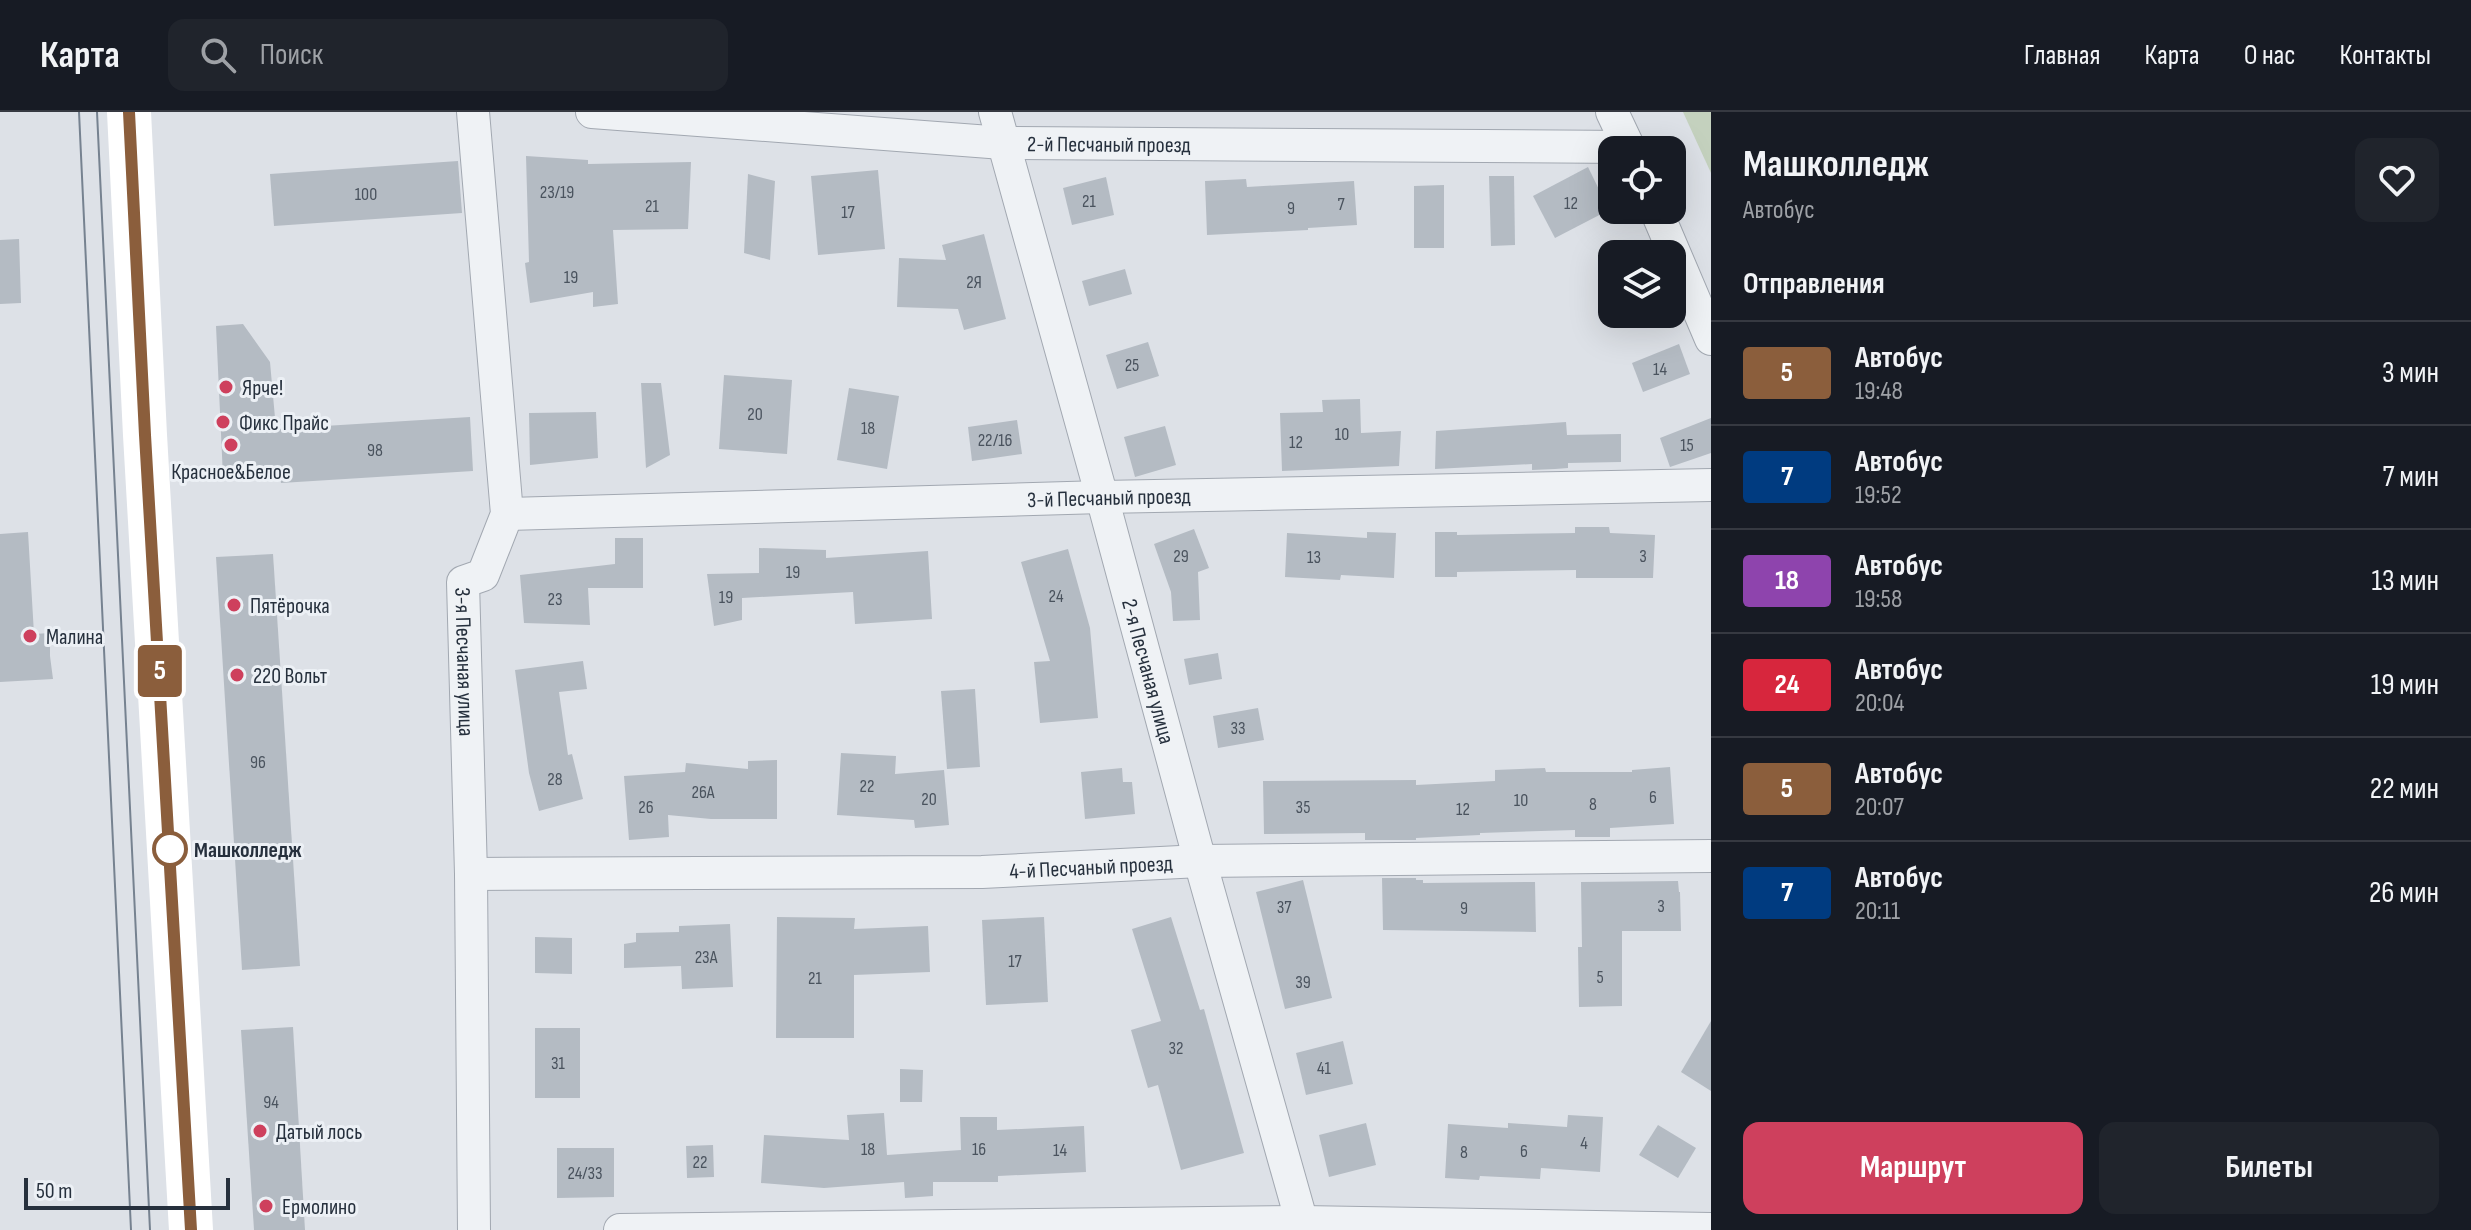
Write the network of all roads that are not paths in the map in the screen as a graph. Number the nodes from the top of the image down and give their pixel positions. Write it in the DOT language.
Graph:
graph roads {
  1 [pos="129,112"];
  2 [pos="473,112"];
  3 [pos="592,112"];
  4 [pos="995,112"];
  5 [pos="1612,112"];
  6 [pos="1623,136"];
  7 [pos="1003,143"];
  8 [pos="1598,148"];
  9 [pos="1662,224"];
  10 [pos="1711,339"];
  11 [pos="1711,485"];
  12 [pos="1102,497"];
  13 [pos="507,514"];
  14 [pos="1711,856"];
  15 [pos="1200,861"];
  16 [pos="471,874"];
  17 [pos="1303,1226"];
  18 [pos="1711,1229"];
  19 [pos="191,1230"];
  20 [pos="474,1230"];
  21 [pos="620,1230"];
  1 -- 19 [label="main road"];
  2 -- 13 [label="street, 3-я Песчаная улица"];
  3 -- 7 [label="street, 2-й Песчаный проезд"];
  4 -- 7 [label="street, 2-я Песчаная улица"];
  5 -- 6 [label="street"];
  7 -- 8 [label="street, 2-й Песчаный проезд"];
  7 -- 12 [label="street, 2-я Песчаная улица"];
  9 -- 10 [label="street"];
  11 -- 12 [label="street, 3-й Песчаный проезд"];
  12 -- 13 [label="street, 3-й Песчаный проезд"];
  12 -- 15 [label="street, 2-я Песчаная улица"];
  13 -- 16 [label="street, 3-я Песчаная улица"];
  14 -- 15 [label="street, 4-й Песчаный проезд"];
  15 -- 16 [label="street, 4-й Песчаный проезд"];
  15 -- 17 [label="street, 2-я Песчаная улица"];
  16 -- 20 [label="street, 3-я Песчаная улица"];
  17 -- 18 [label="street"];
  17 -- 21 [label="street"];
}
